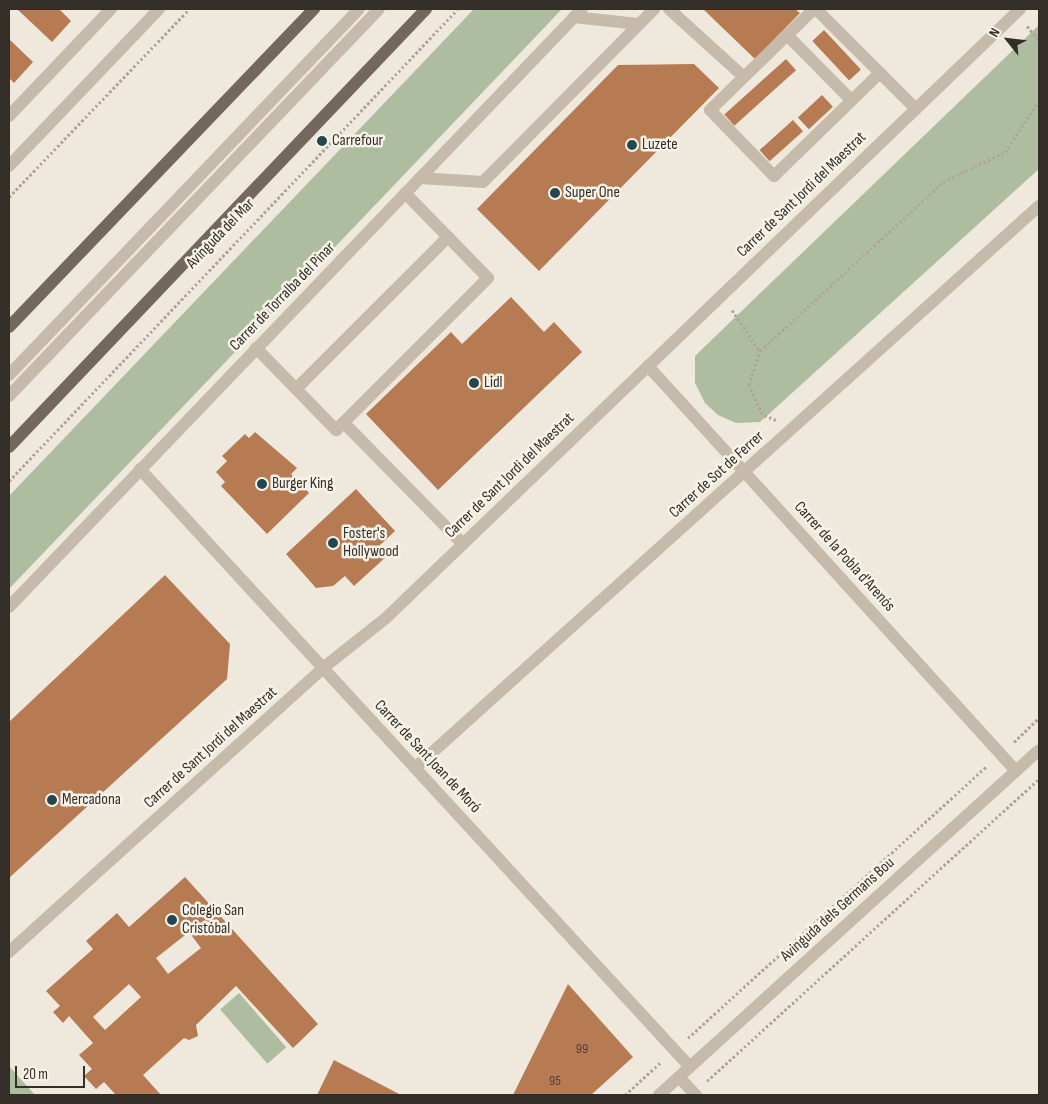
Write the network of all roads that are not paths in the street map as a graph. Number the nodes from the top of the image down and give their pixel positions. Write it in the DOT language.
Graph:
graph roads {
  1 [pos="111,9"];
  2 [pos="159,9"];
  3 [pos="314,9"];
  4 [pos="359,9"];
  5 [pos="379,9"];
  6 [pos="426,9"];
  7 [pos="654,9"];
  8 [pos="669,9"];
  9 [pos="815,9"];
  10 [pos="1020,9"];
  11 [pos="578,13"];
  12 [pos="638,24"];
  13 [pos="787,35"];
  14 [pos="880,73"];
  15 [pos="744,78"];
  16 [pos="851,100"];
  17 [pos="916,109"];
  18 [pos="9,116"];
  19 [pos="9,166"];
  20 [pos="420,178"];
  21 [pos="405,193"];
  22 [pos="1039,206"];
  23 [pos="448,237"];
  24 [pos="9,327"];
  25 [pos="256,348"];
  26 [pos="648,366"];
  27 [pos="9,375"];
  28 [pos="296,389"];
  29 [pos="9,396"];
  30 [pos="340,426"];
  31 [pos="9,447"];
  32 [pos="140,469"];
  33 [pos="744,472"];
  34 [pos="463,544"];
  35 [pos="9,607"];
  36 [pos="324,668"];
  37 [pos="1039,750"];
  38 [pos="416,768"];
  39 [pos="1016,770"];
  40 [pos="9,952"];
  41 [pos="690,1067"];
  42 [pos="679,1077"];
  43 [pos="695,1094"];
  44 [pos="659,1095"];
  1 -- 18 [label="street"];
  2 -- 19 [label="street"];
  3 -- 24 [label="main road"];
  4 -- 27 [label="street"];
  5 -- 29 [label="street"];
  6 -- 31 [label="main road, Avinguda del Mar"];
  7 -- 12 [label="street"];
  8 -- 15 [label="street"];
  9 -- 13 [label="street"];
  9 -- 14 [label="street"];
  10 -- 17 [label="street, Carrer de Sant Jordi del Maestrat"];
  11 -- 12 [label="street"];
  11 -- 20 [label="street, Carrer de Torralba del Pinar"];
  12 -- 20 [label="street"];
  13 -- 15 [label="street"];
  13 -- 16 [label="street"];
  14 -- 16 [label="street"];
  14 -- 17 [label="street"];
  15 -- 16 [label="street"];
  17 -- 26 [label="street, Carrer de Sant Jordi del Maestrat"];
  20 -- 21 [label="street, Carrer de Torralba del Pinar"];
  21 -- 23 [label="street"];
  21 -- 25 [label="street, Carrer de Torralba del Pinar"];
  22 -- 33 [label="street, Carrer de Sot de Ferrer"];
  23 -- 28 [label="street"];
  23 -- 30 [label="street"];
  25 -- 28 [label="street"];
  25 -- 32 [label="street, Carrer de Torralba del Pinar"];
  26 -- 33 [label="street, Carrer de la Pobla d'Arenós"];
  26 -- 34 [label="street, Carrer de Sant Jordi del Maestrat"];
  28 -- 30 [label="street"];
  30 -- 34 [label="street"];
  32 -- 35 [label="street, Carrer de Torralba del Pinar"];
  32 -- 36 [label="street, Carrer de Sant Joan de Moró"];
  33 -- 38 [label="street, Carrer de Sot de Ferrer"];
  33 -- 39 [label="street, Carrer de la Pobla d'Arenós"];
  34 -- 36 [label="street, Carrer de Sant Jordi del Maestrat"];
  36 -- 38 [label="street, Carrer de Sant Joan de Moró"];
  36 -- 40 [label="street, Carrer de Sant Jordi del Maestrat"];
  37 -- 39 [label="street, Avinguda dels Germans Bou"];
  38 -- 41 [label="street, Carrer de Sant Joan de Moró"];
  39 -- 41 [label="street, Avinguda dels Germans Bou"];
  41 -- 42 [label="street, Avinguda dels Germans Bou"];
  42 -- 43 [label="street"];
  42 -- 44 [label="street, Avinguda dels Germans Bou"];
}
